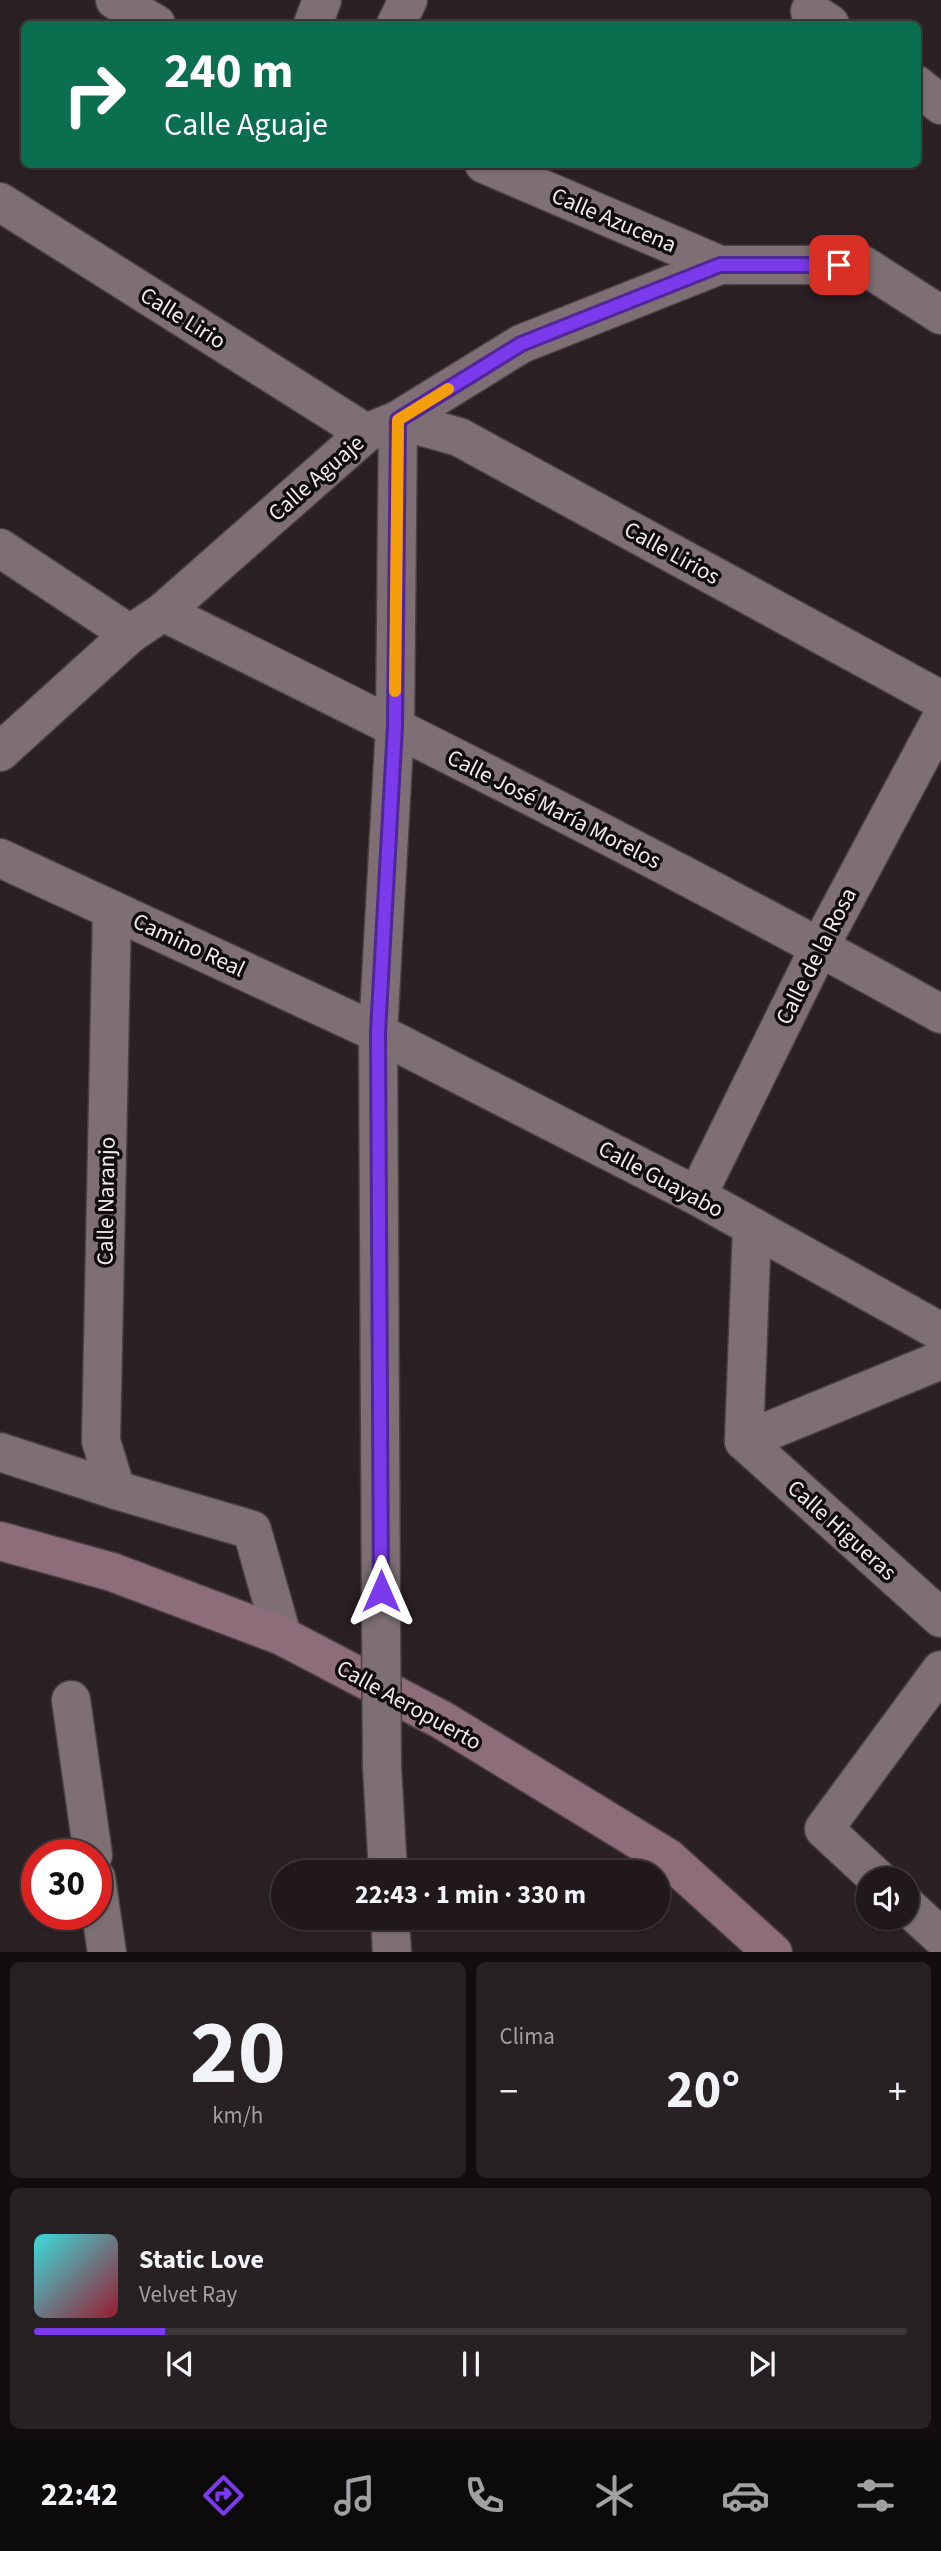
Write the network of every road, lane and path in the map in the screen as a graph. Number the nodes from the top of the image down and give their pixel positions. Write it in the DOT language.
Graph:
graph roads {
  1 [pos="115,0"];
  2 [pos="322,0"];
  3 [pos="408,0"];
  4 [pos="151,21"];
  5 [pos="314,21"];
  6 [pos="398,21"];
  7 [pos="921,88"];
  8 [pos="941,105"];
  9 [pos="493,168"];
  10 [pos="0,202"];
  11 [pos="720,265"];
  12 [pos="941,315"];
  13 [pos="382,426"];
  14 [pos="0,548"];
  15 [pos="163,612"];
  16 [pos="130,634"];
  17 [pos="941,700"];
  18 [pos="941,719"];
  19 [pos="395,726"];
  20 [pos="0,752"];
  21 [pos="0,859"];
  22 [pos="112,910"];
  23 [pos="820,946"];
  24 [pos="941,1014"];
  25 [pos="378,1032"];
  26 [pos="697,1196"];
  27 [pos="752,1227"];
  28 [pos="941,1332"];
  29 [pos="941,1360"];
  30 [pos="744,1441"];
  31 [pos="0,1452"];
  32 [pos="116,1490"];
  33 [pos="0,1541"];
  34 [pos="941,1618"];
  35 [pos="282,1636"];
  36 [pos="941,1670"];
  37 [pos="71,1700"];
  38 [pos="91,1839"];
  39 [pos="387,1860"];
  40 [pos="865,1867"];
  41 [pos="919,1917"];
  42 [pos="107,1930"];
  43 [pos="391,1930"];
  44 [pos="941,1937"];
  45 [pos="111,1952"];
  46 [pos="392,1952"];
  47 [pos="772,1952"];
  1 -- 4 [label="street"];
  2 -- 5 [label="street"];
  3 -- 6 [label="street"];
  7 -- 8 [label="street"];
  9 -- 11 [label="street, Calle Azucena"];
  10 -- 13 [label="street, Calle Lirio"];
  11 -- 12 [label="street, Calle Azucena"];
  11 -- 13 [label="street, Calle Aguaje"];
  13 -- 15 [label="street, Calle Aguaje"];
  13 -- 17 [label="street, Calle Lirios"];
  13 -- 19 [label="street"];
  14 -- 16 [label="street"];
  15 -- 16 [label="street, Calle Aguaje"];
  15 -- 19 [label="street, Calle José María Morelos"];
  16 -- 20 [label="street, Calle Aguaje"];
  18 -- 23 [label="street, Calle de la Rosa"];
  19 -- 23 [label="street, Calle José María Morelos"];
  19 -- 25 [label="street"];
  21 -- 22 [label="street, Camino Real"];
  22 -- 25 [label="street, Camino Real"];
  22 -- 32 [label="street, Calle Naranjo"];
  23 -- 24 [label="street, Calle José María Morelos"];
  23 -- 26 [label="street, Calle de la Rosa"];
  25 -- 26 [label="street, Calle Guayabo"];
  25 -- 39 [label="street, bridge"];
  26 -- 27 [label="street, Calle Guayabo"];
  27 -- 28 [label="street, Calle Guayabo"];
  27 -- 30 [label="street"];
  29 -- 30 [label="street"];
  30 -- 34 [label="street, Calle Higueras"];
  31 -- 32 [label="street"];
  32 -- 35 [label="street"];
  33 -- 35 [label="main road, Calle Aeropuerto"];
  35 -- 47 [label="main road, Calle Aeropuerto"];
  36 -- 40 [label="street"];
  37 -- 38 [label="street"];
  41 -- 44 [label="street"];
  42 -- 45 [label="street"];
  43 -- 46 [label="street"];
}
